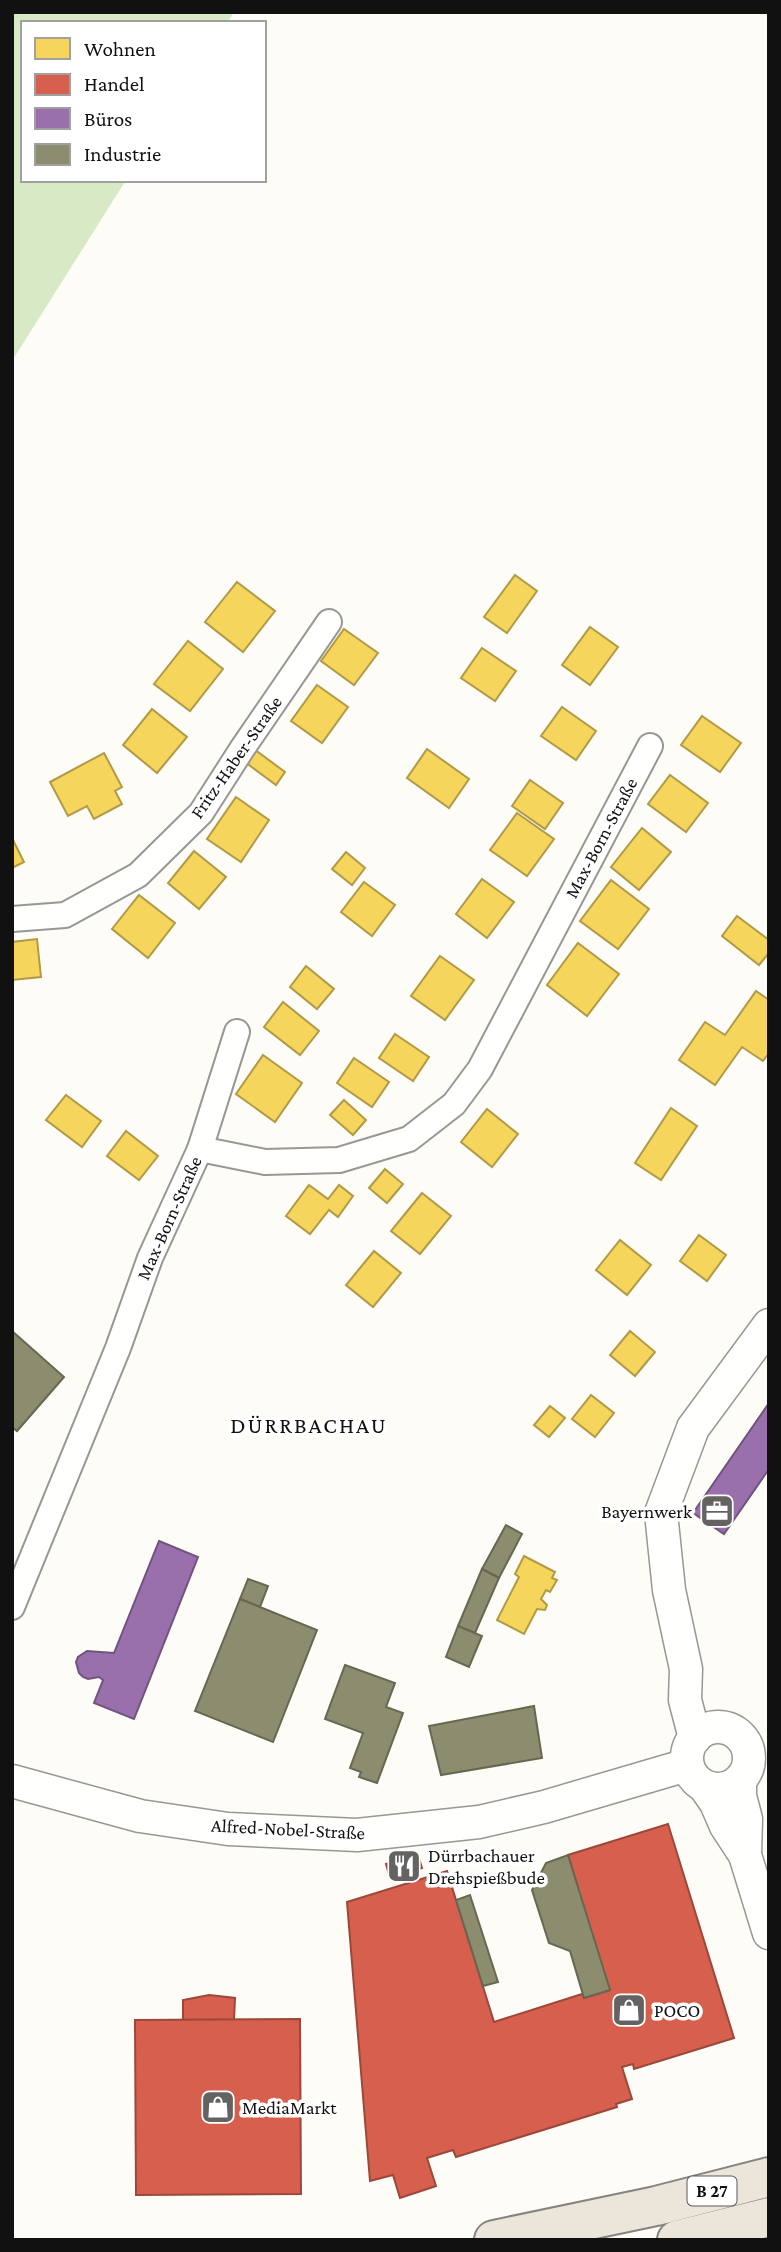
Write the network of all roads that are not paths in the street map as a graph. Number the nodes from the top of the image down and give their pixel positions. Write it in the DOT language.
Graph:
graph roads {
  1 [pos="329,622"];
  2 [pos="650,746"];
  3 [pos="12,919"];
  4 [pos="237,1032"];
  5 [pos="200,1149"];
  6 [pos="769,1325"];
  7 [pos="12,1607"];
  8 [pos="686,1669"];
  9 [pos="725,1728"];
  10 [pos="696,1763"];
  11 [pos="740,1780"];
  12 [pos="12,1781"];
  13 [pos="745,1856"];
  14 [pos="769,1933"];
  15 [pos="769,2151"];
  16 [pos="769,2176"];
  17 [pos="656,2206"];
  18 [pos="769,2217"];
  19 [pos="494,2240"];
  20 [pos="677,2240"];
  1 -- 3 [label="street, Fritz-Haber-Straße"];
  2 -- 5 [label="street, Max-Born-Straße"];
  4 -- 5 [label="street"];
  5 -- 7 [label="street, Max-Born-Straße"];
  6 -- 8 [label="street"];
  8 -- 9 [label="street"];
  8 -- 10 [label="street"];
  9 -- 10 [label="street"];
  9 -- 11 [label="street"];
  10 -- 11 [label="street"];
  10 -- 12 [label="street, Alfred-Nobel-Straße"];
  10 -- 13 [label="street"];
  11 -- 13 [label="street"];
  13 -- 14 [label="street"];
  15 -- 17 [label="highway"];
  16 -- 17 [label="highway, B 27"];
  17 -- 19 [label="highway, B 27"];
  18 -- 20 [label="highway, B 27"];
}
